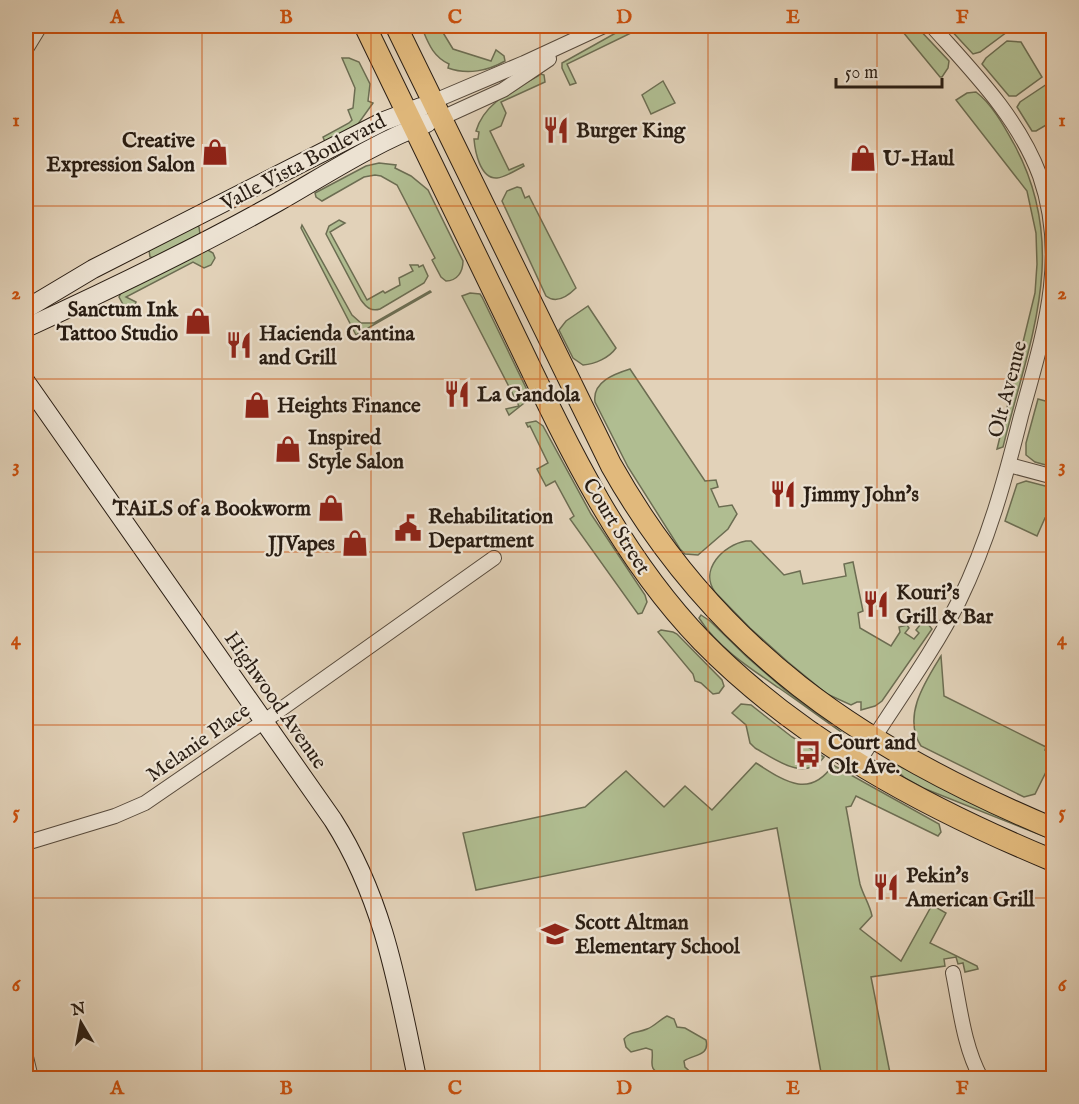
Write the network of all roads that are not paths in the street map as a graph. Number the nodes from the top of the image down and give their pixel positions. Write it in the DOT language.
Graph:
graph roads {
  1 [pos="40,26"];
  2 [pos="365,26"];
  3 [pos="396,26"];
  4 [pos="932,26"];
  5 [pos="601,27"];
  6 [pos="26,49"];
  7 [pos="424,115"];
  8 [pos="26,309"];
  9 [pos="26,328"];
  10 [pos="26,382"];
  11 [pos="1009,465"];
  12 [pos="1053,477"];
  13 [pos="494,558"];
  14 [pos="263,722"];
  15 [pos="874,738"];
  16 [pos="858,764"];
  17 [pos="1053,829"];
  18 [pos="26,843"];
  19 [pos="1053,861"];
  20 [pos="953,974"];
  21 [pos="26,1058"];
  22 [pos="32,1078"];
  23 [pos="417,1078"];
  24 [pos="981,1078"];
  1 -- 6 [label="street"];
  2 -- 7 [label="main road, Court Street"];
  3 -- 7 [label="main road, Court Street"];
  4 -- 11 [label="street, Olt Avenue"];
  5 -- 7 [label="street, Valle Vista Boulevard"];
  7 -- 8 [label="street, Valle Vista Boulevard"];
  7 -- 9 [label="street, Valle Vista Boulevard"];
  7 -- 15 [label="main road, Court Street"];
  7 -- 16 [label="main road, Court Street"];
  10 -- 14 [label="street, Highwood Avenue"];
  11 -- 12 [label="street"];
  11 -- 15 [label="street, Olt Avenue"];
  13 -- 14 [label="street, Melanie Place"];
  14 -- 18 [label="street, Melanie Place"];
  14 -- 23 [label="street, Highwood Avenue"];
  15 -- 16 [label="street, Olt Avenue"];
  15 -- 17 [label="main road, Court Street"];
  16 -- 19 [label="main road, Court Street"];
  20 -- 24 [label="street"];
  21 -- 22 [label="street"];
}
